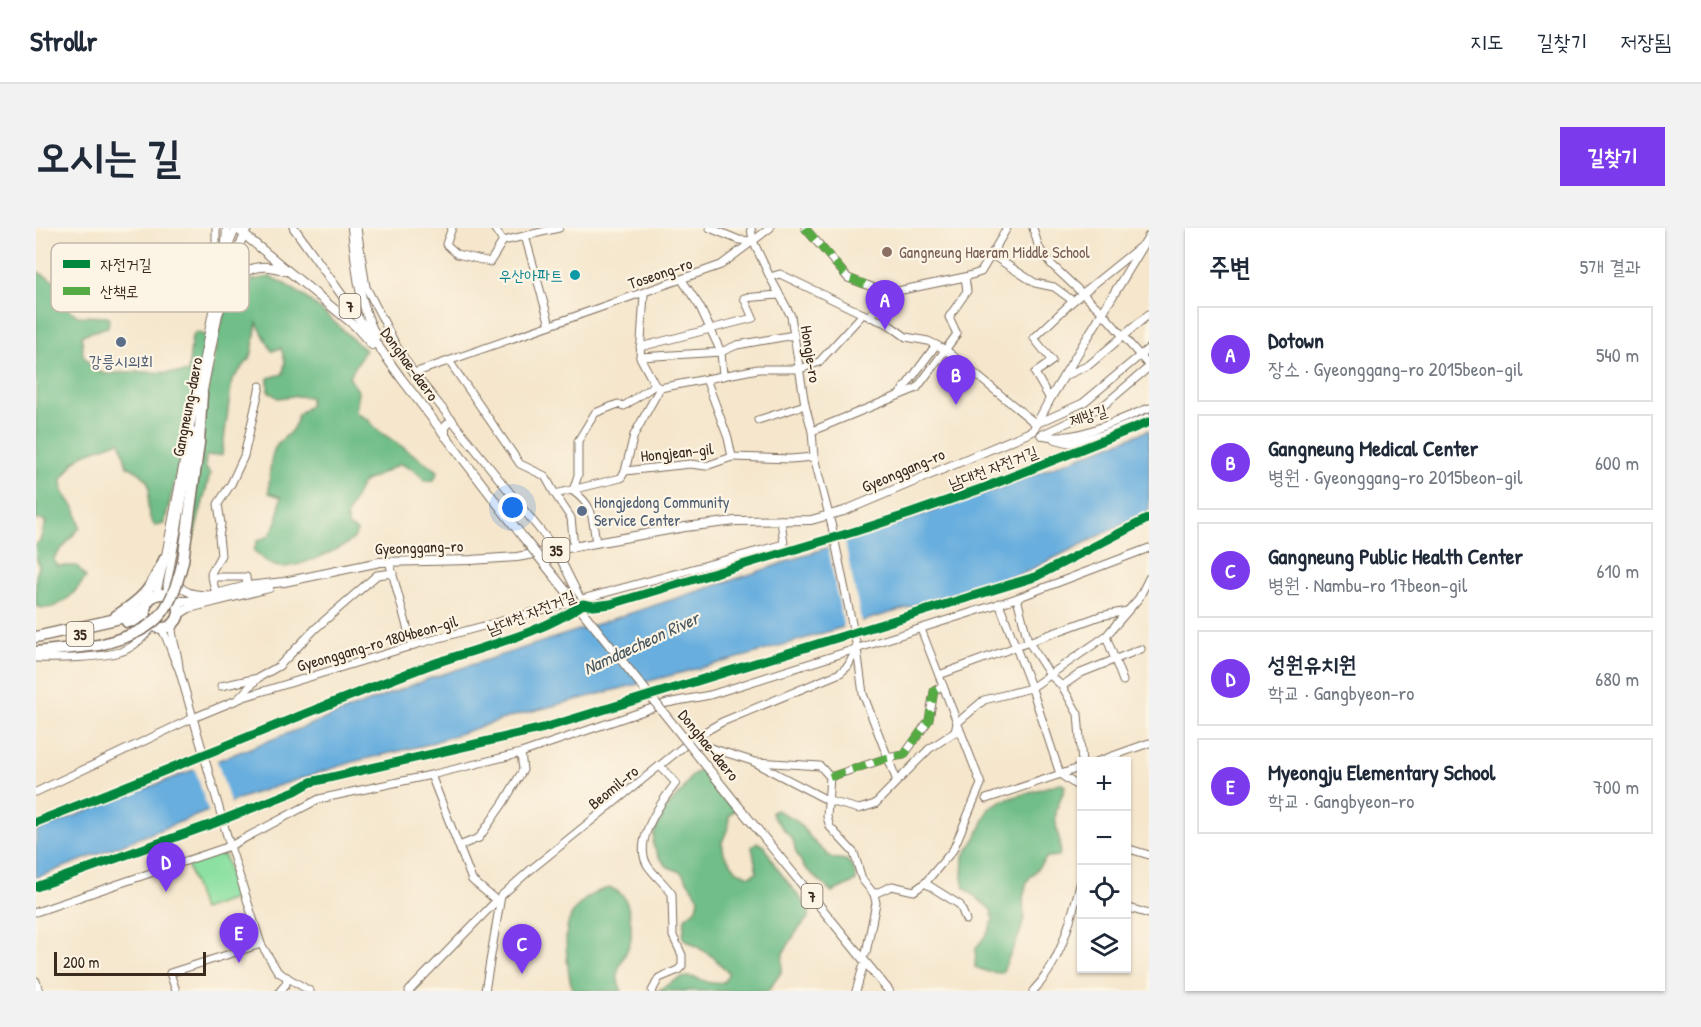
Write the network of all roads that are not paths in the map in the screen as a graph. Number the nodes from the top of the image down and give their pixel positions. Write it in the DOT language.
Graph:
graph roads {
  1 [pos="227,228"];
  2 [pos="236,228"];
  3 [pos="294,228"];
  4 [pos="352,228"];
  5 [pos="357,228"];
  6 [pos="452,228"];
  7 [pos="494,228"];
  8 [pos="559,228"];
  9 [pos="710,228"];
  10 [pos="751,228"];
  11 [pos="770,228"];
  12 [pos="805,228"];
  13 [pos="1007,228"];
  14 [pos="1033,228"];
  15 [pos="246,231"];
  16 [pos="1149,236"];
  17 [pos="525,237"];
  18 [pos="503,241"];
  19 [pos="753,241"];
  20 [pos="226,243"];
  21 [pos="230,243"];
  22 [pos="1143,245"];
  23 [pos="992,255"];
  24 [pos="249,271"];
  25 [pos="293,274"];
  26 [pos="770,277"];
  27 [pos="965,277"];
  28 [pos="682,280"];
  29 [pos="888,293"];
  30 [pos="644,294"];
  31 [pos="1082,294"];
  32 [pos="778,295"];
  33 [pos="1073,301"];
  34 [pos="1102,312"];
  35 [pos="215,314"];
  36 [pos="1149,314"];
  37 [pos="866,316"];
  38 [pos="550,325"];
  39 [pos="710,330"];
  40 [pos="794,335"];
  41 [pos="1122,337"];
  42 [pos="936,345"];
  43 [pos="640,347"];
  44 [pos="1149,348"];
  45 [pos="946,350"];
  46 [pos="721,352"];
  47 [pos="640,357"];
  48 [pos="1139,357"];
  49 [pos="449,361"];
  50 [pos="1149,366"];
  51 [pos="800,369"];
  52 [pos="414,374"];
  53 [pos="723,376"];
  54 [pos="1063,377"];
  55 [pos="706,379"];
  56 [pos="404,381"];
  57 [pos="260,386"];
  58 [pos="658,387"];
  59 [pos="202,394"];
  60 [pos="900,394"];
  61 [pos="1050,399"];
  62 [pos="806,405"];
  63 [pos="1149,408"];
  64 [pos="1149,417"];
  65 [pos="452,420"];
  66 [pos="758,420"];
  67 [pos="1037,430"];
  68 [pos="812,431"];
  69 [pos="445,437"];
  70 [pos="1051,438"];
  71 [pos="732,457"];
  72 [pos="814,457"];
  73 [pos="625,471"];
  74 [pos="573,491"];
  75 [pos="555,495"];
  76 [pos="828,516"];
  77 [pos="782,520"];
  78 [pos="596,543"];
  79 [pos="574,547"];
  80 [pos="1149,548"];
  81 [pos="556,550"];
  82 [pos="389,561"];
  83 [pos="168,563"];
  84 [pos="393,573"];
  85 [pos="211,577"];
  86 [pos="1149,578"];
  87 [pos="284,582"];
  88 [pos="247,586"];
  89 [pos="156,595"];
  90 [pos="215,595"];
  91 [pos="172,598"];
  92 [pos="580,598"];
  93 [pos="1017,598"];
  94 [pos="999,603"];
  95 [pos="146,606"];
  96 [pos="1127,611"];
  97 [pos="175,620"];
  98 [pos="109,621"];
  99 [pos="154,624"];
  100 [pos="921,629"];
  101 [pos="1106,636"];
  102 [pos="36,637"];
  103 [pos="1028,641"];
  104 [pos="36,644"];
  105 [pos="412,645"];
  106 [pos="1016,645"];
  107 [pos="856,646"];
  108 [pos="1141,649"];
  109 [pos="36,652"];
  110 [pos="36,658"];
  111 [pos="1116,660"];
  112 [pos="848,666"];
  113 [pos="179,669"];
  114 [pos="860,669"];
  115 [pos="939,675"];
  116 [pos="1050,675"];
  117 [pos="258,678"];
  118 [pos="1123,681"];
  119 [pos="221,686"];
  120 [pos="943,686"];
  121 [pos="1062,686"];
  122 [pos="1031,688"];
  123 [pos="237,700"];
  124 [pos="193,720"];
  125 [pos="957,723"];
  126 [pos="689,741"];
  127 [pos="1149,743"];
  128 [pos="521,753"];
  129 [pos="1081,757"];
  130 [pos="1110,757"];
  131 [pos="888,758"];
  132 [pos="752,761"];
  133 [pos="660,766"];
  134 [pos="1077,767"];
  135 [pos="1059,774"];
  136 [pos="431,775"];
  137 [pos="830,777"];
  138 [pos="897,781"];
  139 [pos="1077,786"];
  140 [pos="36,792"];
  141 [pos="986,799"];
  142 [pos="829,801"];
  143 [pos="230,846"];
  144 [pos="459,846"];
  145 [pos="1131,850"];
  146 [pos="1149,855"];
  147 [pos="925,883"];
  148 [pos="874,894"];
  149 [pos="499,898"];
  150 [pos="1077,902"];
  151 [pos="1131,909"];
  152 [pos="36,912"];
  153 [pos="1149,914"];
  154 [pos="966,920"];
  155 [pos="261,944"];
  156 [pos="866,953"];
  157 [pos="863,967"];
  158 [pos="287,977"];
  159 [pos="36,981"];
  160 [pos="39,991"];
  161 [pos="176,991"];
  162 [pos="280,991"];
  163 [pos="310,991"];
  164 [pos="409,991"];
  165 [pos="485,991"];
  166 [pos="652,991"];
  167 [pos="856,991"];
  168 [pos="889,991"];
  169 [pos="1033,991"];
  1 -- 20 [label="main road"];
  2 -- 15 [label="main road"];
  2 -- 21 [label="street, Gangneung-daero"];
  3 -- 56 [label="main road, Donghae-daero / 7"];
  4 -- 56 [label="main road"];
  5 -- 52 [label="street"];
  6 -- 18 [label="street"];
  7 -- 18 [label="street"];
  8 -- 17 [label="street"];
  9 -- 19 [label="street"];
  10 -- 19 [label="street, Hongje-ro"];
  11 -- 19 [label="street, Toseong-ro"];
  12 -- 29 [label="street"];
  13 -- 23 [label="street"];
  14 -- 31 [label="street"];
  15 -- 25 [label="main road"];
  16 -- 22 [label="main road"];
  17 -- 18 [label="street"];
  17 -- 38 [label="street"];
  19 -- 26 [label="street, Hongje-ro"];
  19 -- 28 [label="street, Toseong-ro"];
  22 -- 31 [label="street"];
  22 -- 34 [label="main road"];
  23 -- 27 [label="street"];
  23 -- 33 [label="street"];
  24 -- 25 [label="main road"];
  25 -- 56 [label="main road"];
  26 -- 32 [label="street, Hongje-ro"];
  26 -- 37 [label="street"];
  27 -- 29 [label="street"];
  27 -- 45 [label="street"];
  28 -- 30 [label="street, Toseong-ro"];
  28 -- 39 [label="street"];
  29 -- 37 [label="street"];
  30 -- 38 [label="street, Toseong-ro"];
  30 -- 43 [label="street"];
  31 -- 33 [label="street"];
  31 -- 34 [label="street"];
  32 -- 39 [label="street"];
  32 -- 40 [label="street, Hongje-ro"];
  33 -- 61 [label="street"];
  34 -- 41 [label="street"];
  34 -- 54 [label="main road"];
  35 -- 59 [label="street, Gangneung-daero"];
  35 -- 83 [label="street, Gangneung-daero"];
  36 -- 41 [label="street"];
  37 -- 42 [label="street"];
  37 -- 51 [label="street"];
  38 -- 49 [label="street, Toseong-ro"];
  39 -- 43 [label="street"];
  39 -- 46 [label="street"];
  40 -- 46 [label="street"];
  40 -- 51 [label="street, Hongje-ro"];
  41 -- 48 [label="street"];
  41 -- 54 [label="street"];
  42 -- 45 [label="street"];
  42 -- 60 [label="street"];
  43 -- 47 [label="street"];
  44 -- 48 [label="street"];
  45 -- 60 [label="street"];
  45 -- 67 [label="street"];
  46 -- 47 [label="street"];
  46 -- 53 [label="street"];
  47 -- 58 [label="street"];
  48 -- 50 [label="street"];
  48 -- 67 [label="street"];
  49 -- 52 [label="street, Toseong-ro"];
  49 -- 75 [label="street"];
  50 -- 67 [label="street"];
  51 -- 53 [label="street"];
  51 -- 62 [label="street, Hongje-ro"];
  52 -- 65 [label="street"];
  53 -- 55 [label="street"];
  54 -- 61 [label="main road"];
  55 -- 58 [label="street"];
  55 -- 71 [label="street"];
  56 -- 69 [label="main road, Donghae-daero / 7"];
  57 -- 85 [label="street"];
  58 -- 73 [label="street"];
  58 -- 74 [label="street"];
  59 -- 83 [label="street, Gangneung-daero"];
  59 -- 109 [label="highway, bridge"];
  60 -- 68 [label="street"];
  61 -- 67 [label="main road"];
  62 -- 66 [label="street"];
  62 -- 68 [label="street, Hongje-ro"];
  63 -- 70 [label="street, 제방길"];
  64 -- 70 [label="street"];
  65 -- 69 [label="main road"];
  65 -- 81 [label="street"];
  67 -- 70 [label="street, 제방길"];
  67 -- 76 [label="main road, Gyeonggang-ro / 35"];
  68 -- 72 [label="street, Hongje-ro"];
  69 -- 168 [label="main road, Donghae-daero / 7, bridge"];
  71 -- 72 [label="street"];
  71 -- 73 [label="street, Hongjean-gil"];
  72 -- 76 [label="street, Hongje-ro"];
  73 -- 74 [label="street"];
  74 -- 75 [label="street"];
  74 -- 78 [label="street"];
  75 -- 79 [label="street"];
  76 -- 77 [label="main road, Gyeonggang-ro / 35"];
  76 -- 107 [label="street, Hongje-ro"];
  77 -- 78 [label="main road, Gyeonggang-ro / 35"];
  77 -- 92 [label="street, Gyeonggang-ro 1804beon-gil"];
  78 -- 79 [label="main road, Gyeonggang-ro / 35"];
  79 -- 81 [label="main road, Gyeonggang-ro / 35"];
  80 -- 93 [label="street"];
  81 -- 82 [label="main road, Gyeonggang-ro / 35"];
  81 -- 92 [label="street"];
  82 -- 84 [label="street"];
  82 -- 87 [label="main road, Gyeonggang-ro / 35"];
  83 -- 89 [label="street, Gangneung-daero"];
  83 -- 90 [label="street"];
  83 -- 91 [label="street, Gangneung-daero"];
  83 -- 98 [label="highway"];
  84 -- 105 [label="street"];
  84 -- 117 [label="street"];
  85 -- 88 [label="street"];
  85 -- 90 [label="street"];
  86 -- 96 [label="street"];
  87 -- 88 [label="main road, Gyeonggang-ro / 35"];
  87 -- 97 [label="main road, Gyeonggang-ro / 35"];
  88 -- 90 [label="main road, Gyeonggang-ro / 35"];
  89 -- 91 [label="highway, 35"];
  89 -- 95 [label="highway"];
  90 -- 91 [label="main road, Gyeonggang-ro / 35"];
  91 -- 97 [label="highway"];
  92 -- 105 [label="street, Gyeonggang-ro 1804beon-gil"];
  93 -- 94 [label="street"];
  93 -- 103 [label="street"];
  94 -- 100 [label="street"];
  94 -- 106 [label="street"];
  95 -- 98 [label="highway"];
  95 -- 99 [label="highway"];
  96 -- 101 [label="street"];
  96 -- 103 [label="street"];
  97 -- 99 [label="highway, 35"];
  97 -- 113 [label="street"];
  98 -- 102 [label="highway"];
  99 -- 104 [label="highway, 35"];
  99 -- 110 [label="street"];
  99 -- 113 [label="street"];
  100 -- 107 [label="street"];
  100 -- 115 [label="street"];
  101 -- 111 [label="street"];
  101 -- 116 [label="street"];
  103 -- 106 [label="street"];
  103 -- 116 [label="street"];
  105 -- 123 [label="street, Gyeonggang-ro 1804beon-gil"];
  106 -- 115 [label="street"];
  106 -- 122 [label="street"];
  107 -- 112 [label="street"];
  107 -- 114 [label="street, Hongje-ro"];
  107 -- 128 [label="street"];
  108 -- 111 [label="street"];
  111 -- 118 [label="street"];
  111 -- 121 [label="street"];
  112 -- 114 [label="street"];
  112 -- 126 [label="street, Beomil-ro"];
  113 -- 124 [label="street"];
  114 -- 131 [label="street, Hongje-ro"];
  115 -- 120 [label="street"];
  116 -- 121 [label="street"];
  116 -- 122 [label="street"];
  117 -- 119 [label="street"];
  117 -- 123 [label="street"];
  120 -- 125 [label="street"];
  120 -- 131 [label="street"];
  121 -- 129 [label="street"];
  122 -- 125 [label="street"];
  122 -- 135 [label="street"];
  123 -- 124 [label="street, Gyeonggang-ro 1804beon-gil"];
  124 -- 140 [label="street, Gyeonggang-ro 1804beon-gil"];
  124 -- 143 [label="street"];
  125 -- 138 [label="street"];
  125 -- 147 [label="street"];
  126 -- 132 [label="street"];
  126 -- 133 [label="street, Beomil-ro"];
  127 -- 130 [label="street"];
  128 -- 136 [label="street"];
  128 -- 144 [label="street"];
  131 -- 137 [label="street"];
  131 -- 138 [label="street, Hongje-ro"];
  132 -- 137 [label="street"];
  132 -- 142 [label="street"];
  133 -- 149 [label="street, Beomil-ro"];
  133 -- 166 [label="street"];
  134 -- 135 [label="street"];
  135 -- 139 [label="street"];
  135 -- 141 [label="street"];
  136 -- 143 [label="street"];
  136 -- 144 [label="street"];
  137 -- 142 [label="street"];
  138 -- 142 [label="street"];
  142 -- 148 [label="street"];
  143 -- 152 [label="street"];
  143 -- 155 [label="street"];
  144 -- 149 [label="street"];
  145 -- 146 [label="street"];
  147 -- 148 [label="street"];
  147 -- 154 [label="street"];
  148 -- 156 [label="street"];
  149 -- 164 [label="street, Beomil-ro"];
  149 -- 165 [label="street"];
  150 -- 169 [label="street"];
  151 -- 153 [label="street"];
  155 -- 158 [label="street"];
  155 -- 161 [label="street"];
  157 -- 167 [label="street"];
  158 -- 162 [label="street"];
  158 -- 163 [label="street"];
  159 -- 160 [label="street"];
}
